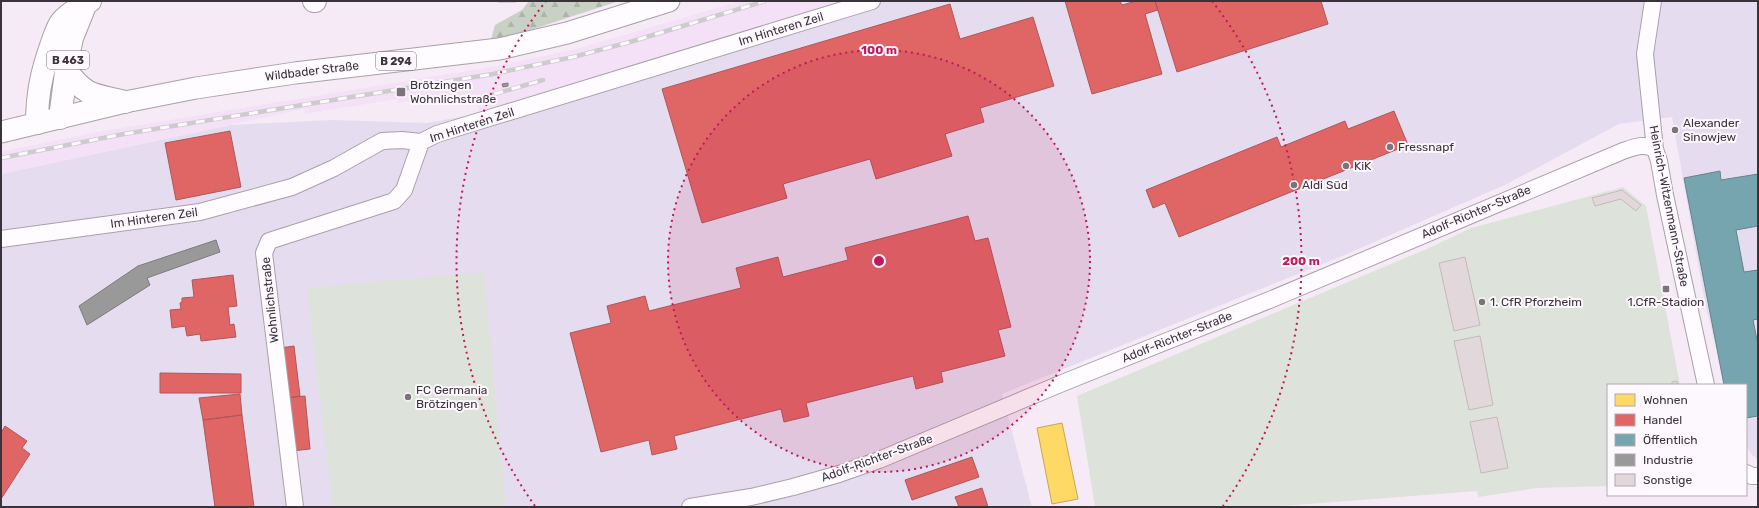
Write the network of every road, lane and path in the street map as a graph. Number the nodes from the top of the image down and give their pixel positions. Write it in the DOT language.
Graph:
graph roads {
  1 [pos="669,1"];
  2 [pos="872,1"];
  3 [pos="1653,1"];
  4 [pos="88,2"];
  5 [pos="66,70"];
  6 [pos="125,102"];
  7 [pos="60,118"];
  8 [pos="37,124"];
  9 [pos="1,132"];
  10 [pos="421,142"];
  11 [pos="1655,149"];
  12 [pos="1,239"];
  13 [pos="1706,384"];
  14 [pos="295,507"];
  15 [pos="690,507"];
  1 -- 6 [label="main road, Wildbader Straße / B 294"];
  2 -- 10 [label="street, Im Hinteren Zeil"];
  3 -- 11 [label="street, Heinrich-Witzenmann-Straße"];
  4 -- 5 [label="highway, B 463"];
  4 -- 8 [label="highway, B 463"];
  5 -- 6 [label="highway, B 463"];
  5 -- 7 [label="highway, B 463"];
  6 -- 7 [label="main road, Wildbader Straße / B 294"];
  7 -- 8 [label="main road, Wildbader Straße / B 294"];
  8 -- 9 [label="main road, Wildbader Straße / B 294"];
  10 -- 12 [label="street, Im Hinteren Zeil"];
  10 -- 14 [label="street, Wohnlichstraße"];
  11 -- 13 [label="street, Heinrich-Witzenmann-Straße"];
  11 -- 15 [label="street, Adolf-Richter-Straße"];
}
